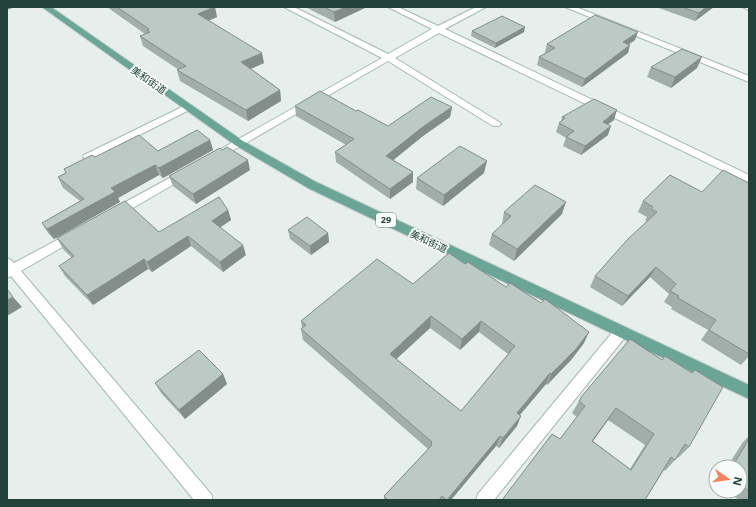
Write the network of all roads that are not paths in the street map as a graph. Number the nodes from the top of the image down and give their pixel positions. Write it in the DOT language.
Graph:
graph roads {
  1 [pos="46,7"];
  2 [pos="288,7"];
  3 [pos="392,7"];
  4 [pos="482,7"];
  5 [pos="569,7"];
  6 [pos="746,7"];
  7 [pos="749,8"];
  8 [pos="439,29"];
  9 [pos="389,58"];
  10 [pos="749,79"];
  11 [pos="188,107"];
  12 [pos="496,124"];
  13 [pos="239,143"];
  14 [pos="88,157"];
  15 [pos="204,162"];
  16 [pos="191,170"];
  17 [pos="749,179"];
  18 [pos="102,220"];
  19 [pos="81,232"];
  20 [pos="9,269"];
  21 [pos="621,332"];
  22 [pos="749,392"];
  23 [pos="205,500"];
  24 [pos="484,500"];
  1 -- 11 [label="main road, 美和街道 / 29"];
  2 -- 9 [label="street"];
  3 -- 8 [label="street"];
  4 -- 8 [label="street"];
  5 -- 10 [label="street"];
  6 -- 7 [label="street"];
  8 -- 9 [label="street"];
  8 -- 17 [label="street"];
  9 -- 12 [label="street"];
  9 -- 13 [label="street"];
  11 -- 13 [label="main road, 美和街道 / 29"];
  11 -- 14 [label="street"];
  13 -- 15 [label="street"];
  13 -- 21 [label="main road, 美和街道 / 29"];
  16 -- 18 [label="street"];
  19 -- 20 [label="street"];
  20 -- 23 [label="street"];
  21 -- 22 [label="main road, 美和街道 / 29"];
  21 -- 24 [label="street"];
}
